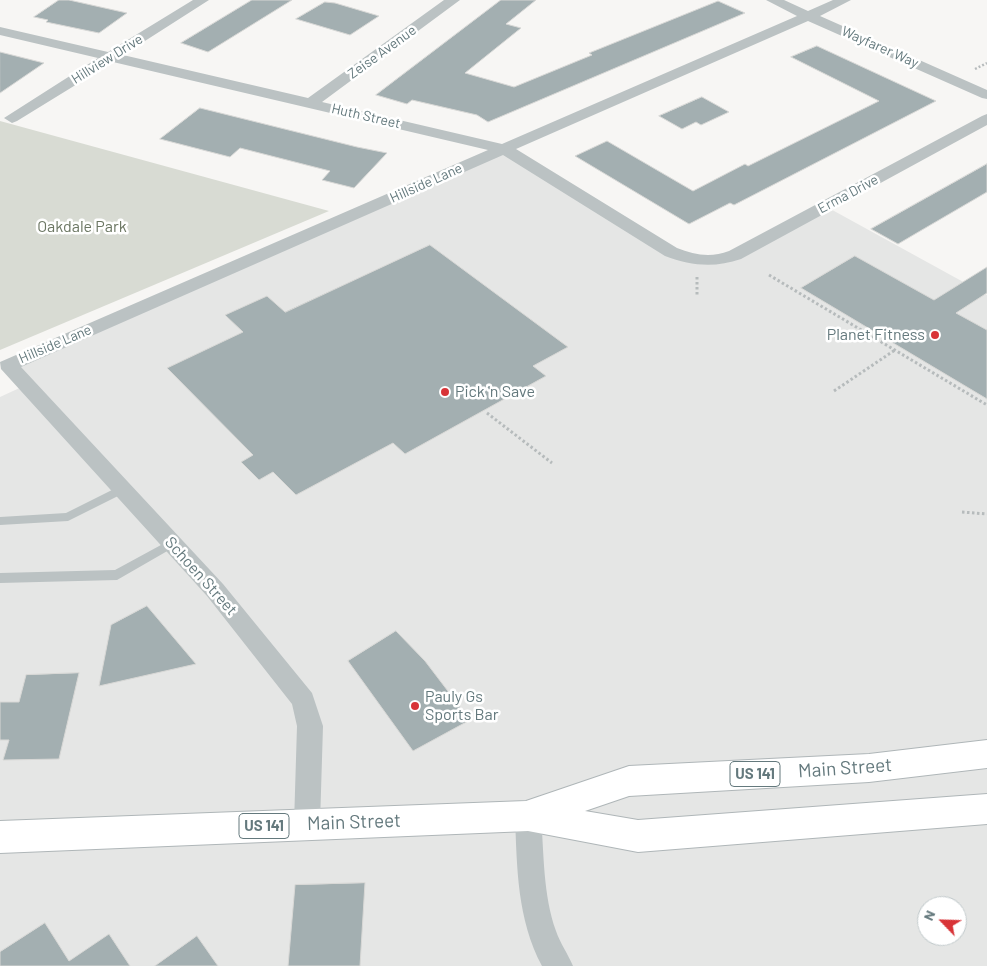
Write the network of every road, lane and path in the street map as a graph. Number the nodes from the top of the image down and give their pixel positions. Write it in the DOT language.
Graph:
graph roads {
  1 [pos="202,0"];
  2 [pos="452,0"];
  3 [pos="773,0"];
  4 [pos="844,0"];
  5 [pos="808,16"];
  6 [pos="0,31"];
  7 [pos="111,57"];
  8 [pos="987,95"];
  9 [pos="311,103"];
  10 [pos="12,118"];
  11 [pos="987,118"];
  12 [pos="504,149"];
  13 [pos="707,260"];
  14 [pos="769,275"];
  15 [pos="895,350"];
  16 [pos="8,365"];
  17 [pos="834,391"];
  18 [pos="987,405"];
  19 [pos="487,413"];
  20 [pos="552,463"];
  21 [pos="122,489"];
  22 [pos="962,512"];
  23 [pos="987,514"];
  24 [pos="0,521"];
  25 [pos="172,543"];
  26 [pos="0,578"];
  27 [pos="987,754"];
  28 [pos="987,809"];
  29 [pos="528,816"];
  30 [pos="307,824"];
  31 [pos="0,836"];
  32 [pos="558,966"];
  1 -- 7 [label="street, Hillview Drive"];
  2 -- 9 [label="street, Zeise Avenue"];
  3 -- 5 [label="street, Wayfarer Way"];
  4 -- 5 [label="street, Hillside Lane"];
  5 -- 8 [label="street, Wayfarer Way"];
  5 -- 12 [label="street, Hillside Lane"];
  6 -- 7 [label="street, Huth Street"];
  7 -- 9 [label="street, Huth Street"];
  7 -- 10 [label="street, Hillview Drive"];
  9 -- 12 [label="street, Huth Street"];
  11 -- 13 [label="street, Erma Drive"];
  12 -- 13 [label="street, Huth Street"];
  12 -- 16 [label="street, Hillside Lane"];
  14 -- 15 [label="path"];
  15 -- 17 [label="path"];
  15 -- 18 [label="path"];
  16 -- 21 [label="street, Schoen Street"];
  19 -- 20 [label="path"];
  21 -- 24 [label="lane"];
  21 -- 25 [label="street, Schoen Street"];
  22 -- 23 [label="path"];
  25 -- 26 [label="lane"];
  25 -- 30 [label="street, Schoen Street"];
  27 -- 29 [label="main road, Main Street / US 141"];
  28 -- 29 [label="main road, Main Street / US 141"];
  29 -- 30 [label="main road, Main Street / US 141"];
  29 -- 32 [label="street"];
  30 -- 31 [label="main road, Main Street / US 141"];
}
